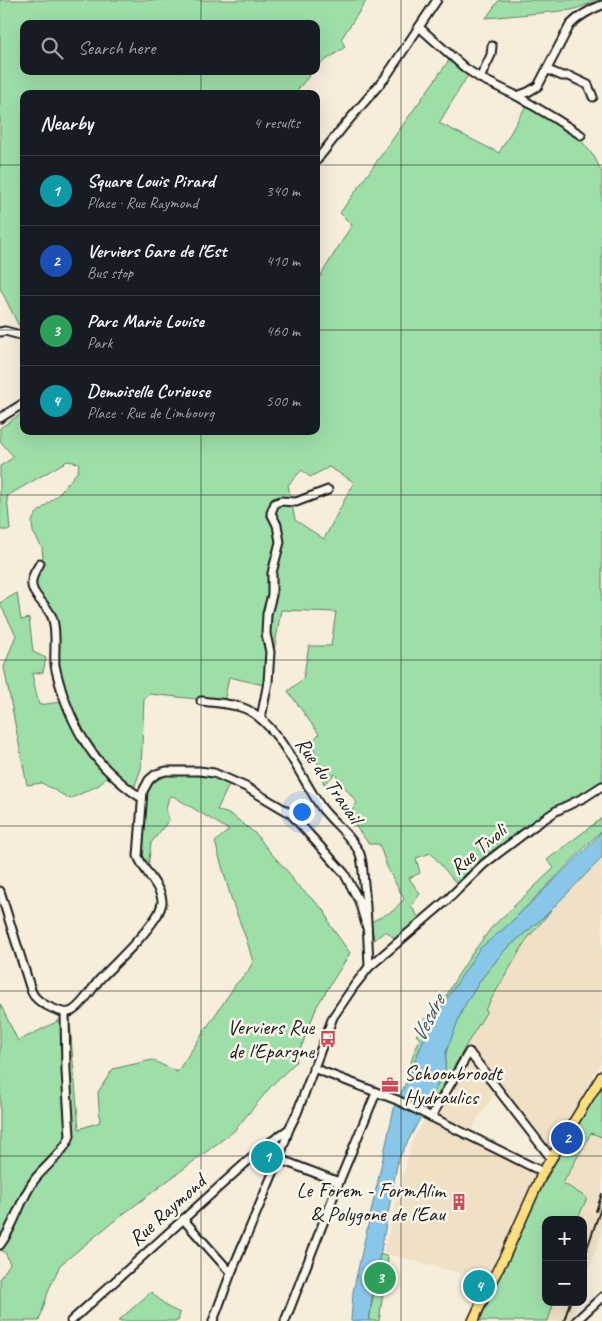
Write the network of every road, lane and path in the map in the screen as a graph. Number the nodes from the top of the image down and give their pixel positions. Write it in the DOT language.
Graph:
graph roads {
  1 [pos="437,0"];
  2 [pos="602,4"];
  3 [pos="419,27"];
  4 [pos="492,46"];
  5 [pos="548,70"];
  6 [pos="480,78"];
  7 [pos="517,96"];
  8 [pos="593,97"];
  9 [pos="581,136"];
  10 [pos="320,156"];
  11 [pos="0,332"];
  12 [pos="20,335"];
  13 [pos="20,406"];
  14 [pos="0,418"];
  15 [pos="328,490"];
  16 [pos="40,564"];
  17 [pos="201,701"];
  18 [pos="261,718"];
  19 [pos="602,786"];
  20 [pos="142,798"];
  21 [pos="0,891"];
  22 [pos="367,928"];
  23 [pos="369,967"];
  24 [pos="69,1012"];
  25 [pos="313,1068"];
  26 [pos="602,1076"];
  27 [pos="376,1093"];
  28 [pos="429,1116"];
  29 [pos="289,1129"];
  30 [pos="551,1158"];
  31 [pos="279,1159"];
  32 [pos="543,1172"];
  33 [pos="339,1182"];
  34 [pos="184,1219"];
  35 [pos="0,1245"];
  36 [pos="231,1273"];
  37 [pos="602,1298"];
  38 [pos="71,1321"];
  39 [pos="213,1321"];
  40 [pos="285,1321"];
  41 [pos="473,1321"];
  42 [pos="576,1321"];
  1 -- 3 [label="street"];
  2 -- 5 [label="street"];
  3 -- 6 [label="street"];
  3 -- 10 [label="street"];
  4 -- 6 [label="street"];
  5 -- 7 [label="street"];
  5 -- 8 [label="street"];
  6 -- 7 [label="street"];
  7 -- 9 [label="street"];
  11 -- 12 [label="street"];
  13 -- 14 [label="street"];
  15 -- 18 [label="street"];
  16 -- 20 [label="street"];
  17 -- 18 [label="street, Rue du Travail"];
  18 -- 22 [label="street, Rue du Travail"];
  19 -- 23 [label="street, Rue Tivoli"];
  20 -- 22 [label="street"];
  20 -- 24 [label="street"];
  21 -- 24 [label="street"];
  22 -- 23 [label="street"];
  23 -- 25 [label="street, Rue Tivoli"];
  24 -- 35 [label="street"];
  25 -- 27 [label="street"];
  25 -- 29 [label="street, Rue Tivoli"];
  26 -- 30 [label="main road"];
  27 -- 28 [label="street"];
  27 -- 33 [label="street"];
  28 -- 30 [label="street"];
  28 -- 32 [label="street"];
  29 -- 31 [label="street, Rue Tivoli"];
  29 -- 34 [label="street, Rue Raymond"];
  30 -- 32 [label="main road"];
  31 -- 33 [label="street"];
  31 -- 36 [label="street, Rue Tivoli"];
  32 -- 41 [label="main road"];
  33 -- 40 [label="street"];
  34 -- 36 [label="street"];
  34 -- 38 [label="street, Rue Raymond"];
  36 -- 39 [label="street, Rue Tivoli"];
  37 -- 42 [label="street"];
}
